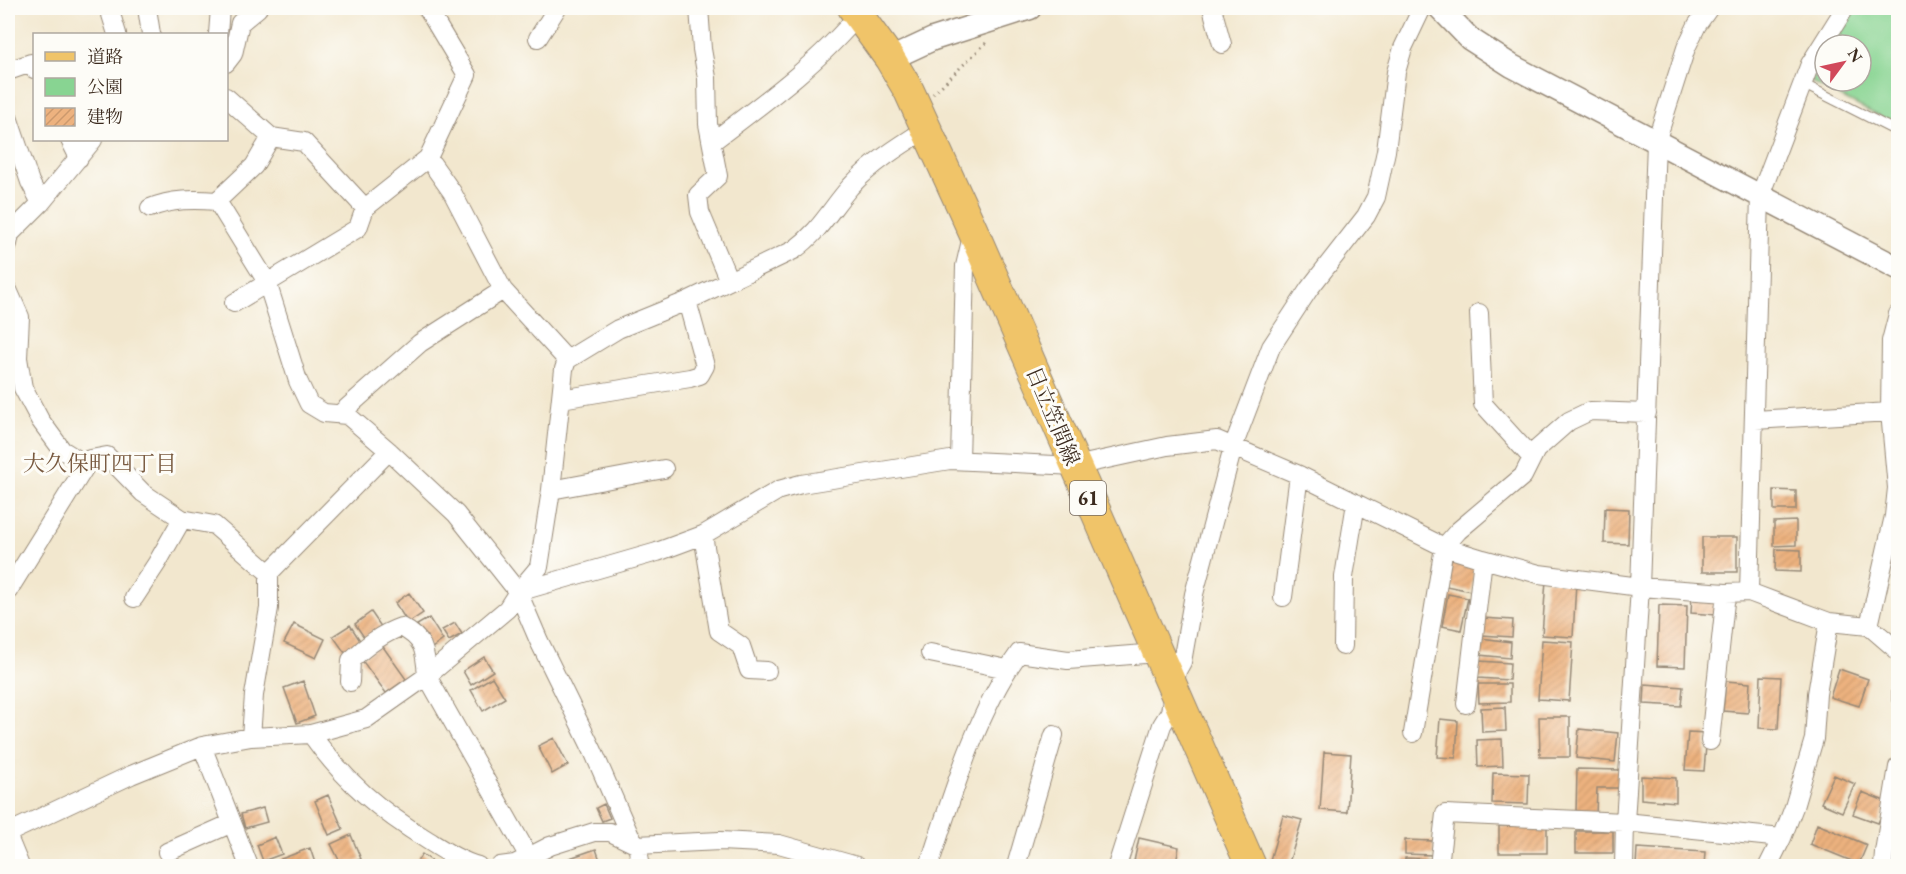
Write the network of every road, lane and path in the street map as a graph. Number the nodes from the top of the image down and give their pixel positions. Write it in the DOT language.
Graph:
graph roads {
  1 [pos="109,8"];
  2 [pos="147,8"];
  3 [pos="220,8"];
  4 [pos="258,8"];
  5 [pos="427,8"];
  6 [pos="557,8"];
  7 [pos="699,8"];
  8 [pos="1030,8"];
  9 [pos="1212,8"];
  10 [pos="1422,8"];
  11 [pos="1440,8"];
  12 [pos="1709,8"];
  13 [pos="1845,8"];
  14 [pos="856,11"];
  15 [pos="117,33"];
  16 [pos="151,33"];
  17 [pos="218,33"];
  18 [pos="538,38"];
  19 [pos="987,41"];
  20 [pos="1222,44"];
  21 [pos="891,59"];
  22 [pos="228,60"];
  23 [pos="33,67"];
  24 [pos="8,70"];
  25 [pos="1801,83"];
  26 [pos="228,99"];
  27 [pos="925,115"];
  28 [pos="8,117"];
  29 [pos="1899,132"];
  30 [pos="271,136"];
  31 [pos="70,141"];
  32 [pos="92,141"];
  33 [pos="712,142"];
  34 [pos="1656,142"];
  35 [pos="79,158"];
  36 [pos="428,158"];
  37 [pos="1760,196"];
  38 [pos="217,201"];
  39 [pos="41,203"];
  40 [pos="150,208"];
  41 [pos="365,208"];
  42 [pos="973,231"];
  43 [pos="8,237"];
  44 [pos="1899,268"];
  45 [pos="729,281"];
  46 [pos="267,282"];
  47 [pos="8,290"];
  48 [pos="503,290"];
  49 [pos="687,301"];
  50 [pos="234,303"];
  51 [pos="1479,313"];
  52 [pos="1899,314"];
  53 [pos="567,360"];
  54 [pos="561,399"];
  55 [pos="1890,412"];
  56 [pos="1647,413"];
  57 [pos="340,414"];
  58 [pos="1755,420"];
  59 [pos="1233,447"];
  60 [pos="389,451"];
  61 [pos="1532,458"];
  62 [pos="90,459"];
  63 [pos="1897,459"];
  64 [pos="960,460"];
  65 [pos="1075,466"];
  66 [pos="664,469"];
  67 [pos="1299,475"];
  68 [pos="551,490"];
  69 [pos="1356,503"];
  70 [pos="182,519"];
  71 [pos="703,535"];
  72 [pos="1444,547"];
  73 [pos="1483,559"];
  74 [pos="269,573"];
  75 [pos="1640,587"];
  76 [pos="8,591"];
  77 [pos="518,592"];
  78 [pos="1749,592"];
  79 [pos="1726,593"];
  80 [pos="1283,597"];
  81 [pos="134,598"];
  82 [pos="1829,622"];
  83 [pos="1869,626"];
  84 [pos="1343,645"];
  85 [pos="1899,651"];
  86 [pos="930,653"];
  87 [pos="1157,653"];
  88 [pos="1007,669"];
  89 [pos="767,671"];
  90 [pos="427,676"];
  91 [pos="350,682"];
  92 [pos="1174,693"];
  93 [pos="1466,704"];
  94 [pos="1413,733"];
  95 [pos="311,734"];
  96 [pos="1054,735"];
  97 [pos="251,737"];
  98 [pos="1710,741"];
  99 [pos="202,746"];
  100 [pos="1899,768"];
  101 [pos="1625,822"];
  102 [pos="232,823"];
  103 [pos="8,835"];
  104 [pos="518,837"];
  105 [pos="1782,838"];
  106 [pos="637,845"];
  107 [pos="550,846"];
  108 [pos="167,852"];
  109 [pos="529,857"];
  110 [pos="502,866"];
  111 [pos="20,867"];
  112 [pos="249,867"];
  113 [pos="478,867"];
  114 [pos="641,867"];
  115 [pos="857,867"];
  116 [pos="929,867"];
  117 [pos="1017,867"];
  118 [pos="1117,867"];
  119 [pos="1251,867"];
  120 [pos="1439,867"];
  121 [pos="1624,867"];
  122 [pos="1768,867"];
  123 [pos="1883,867"];
  1 -- 15 [label="street"];
  2 -- 16 [label="street"];
  3 -- 17 [label="street"];
  4 -- 22 [label="street"];
  5 -- 36 [label="street"];
  6 -- 18 [label="street"];
  7 -- 33 [label="street"];
  8 -- 21 [label="street"];
  9 -- 20 [label="street"];
  10 -- 59 [label="street"];
  11 -- 34 [label="street"];
  12 -- 34 [label="street"];
  13 -- 25 [label="street"];
  14 -- 21 [label="main road, 日立笠間線 / 61"];
  14 -- 33 [label="street"];
  19 -- 27 [label="path"];
  21 -- 27 [label="main road, 日立笠間線 / 61"];
  23 -- 24 [label="street"];
  25 -- 29 [label="lane"];
  25 -- 37 [label="street"];
  26 -- 30 [label="street"];
  27 -- 42 [label="main road, 日立笠間線 / 61"];
  27 -- 45 [label="street"];
  28 -- 39 [label="street"];
  30 -- 38 [label="street"];
  30 -- 41 [label="street"];
  31 -- 35 [label="street"];
  32 -- 35 [label="street"];
  33 -- 45 [label="street"];
  34 -- 37 [label="street"];
  34 -- 56 [label="street"];
  35 -- 39 [label="street"];
  36 -- 41 [label="street"];
  36 -- 48 [label="street"];
  37 -- 44 [label="street"];
  37 -- 58 [label="street"];
  38 -- 40 [label="street"];
  38 -- 46 [label="street"];
  39 -- 43 [label="street"];
  41 -- 46 [label="street"];
  42 -- 64 [label="street"];
  42 -- 65 [label="main road, 日立笠間線 / 61"];
  45 -- 49 [label="street"];
  46 -- 50 [label="street"];
  46 -- 57 [label="street"];
  47 -- 62 [label="street"];
  48 -- 53 [label="street"];
  48 -- 57 [label="street"];
  49 -- 53 [label="street"];
  49 -- 54 [label="street"];
  51 -- 61 [label="street"];
  52 -- 55 [label="street"];
  53 -- 54 [label="street"];
  54 -- 68 [label="street"];
  55 -- 58 [label="street"];
  55 -- 63 [label="street"];
  56 -- 61 [label="street"];
  56 -- 75 [label="street"];
  57 -- 60 [label="street"];
  58 -- 78 [label="street"];
  59 -- 65 [label="street"];
  59 -- 67 [label="street"];
  59 -- 92 [label="street"];
  60 -- 74 [label="street"];
  60 -- 77 [label="street"];
  61 -- 72 [label="street"];
  62 -- 70 [label="street"];
  62 -- 76 [label="street"];
  63 -- 83 [label="street"];
  64 -- 65 [label="street"];
  64 -- 71 [label="street"];
  65 -- 87 [label="main road, 日立笠間線 / 61"];
  66 -- 68 [label="street"];
  67 -- 69 [label="street"];
  67 -- 80 [label="street"];
  68 -- 77 [label="street"];
  69 -- 72 [label="street"];
  69 -- 84 [label="street"];
  70 -- 74 [label="street"];
  70 -- 81 [label="street"];
  71 -- 77 [label="street"];
  71 -- 89 [label="street"];
  72 -- 73 [label="street"];
  72 -- 94 [label="street"];
  73 -- 75 [label="street"];
  73 -- 93 [label="street"];
  74 -- 97 [label="street"];
  75 -- 79 [label="street"];
  75 -- 101 [label="street"];
  77 -- 90 [label="street"];
  77 -- 106 [label="street"];
  78 -- 79 [label="street"];
  78 -- 82 [label="street"];
  79 -- 98 [label="street"];
  82 -- 83 [label="street"];
  82 -- 105 [label="street"];
  83 -- 85 [label="street"];
  86 -- 88 [label="street"];
  87 -- 88 [label="street"];
  87 -- 92 [label="main road, 日立笠間線 / 61"];
  88 -- 116 [label="street"];
  90 -- 91 [label="street"];
  90 -- 95 [label="street"];
  90 -- 104 [label="street"];
  92 -- 118 [label="street"];
  92 -- 119 [label="main road, 日立笠間線 / 61"];
  95 -- 97 [label="street"];
  95 -- 113 [label="street"];
  96 -- 117 [label="street"];
  97 -- 99 [label="street"];
  99 -- 102 [label="street"];
  99 -- 103 [label="street"];
  100 -- 123 [label="street"];
  101 -- 105 [label="street"];
  101 -- 120 [label="street"];
  101 -- 121 [label="street"];
  102 -- 108 [label="street"];
  102 -- 112 [label="street"];
  103 -- 111 [label="street"];
  104 -- 107 [label="street"];
  104 -- 109 [label="street"];
  105 -- 122 [label="street"];
  106 -- 107 [label="street"];
  106 -- 114 [label="street"];
  106 -- 115 [label="street"];
  107 -- 109 [label="street"];
  109 -- 110 [label="street"];
}
